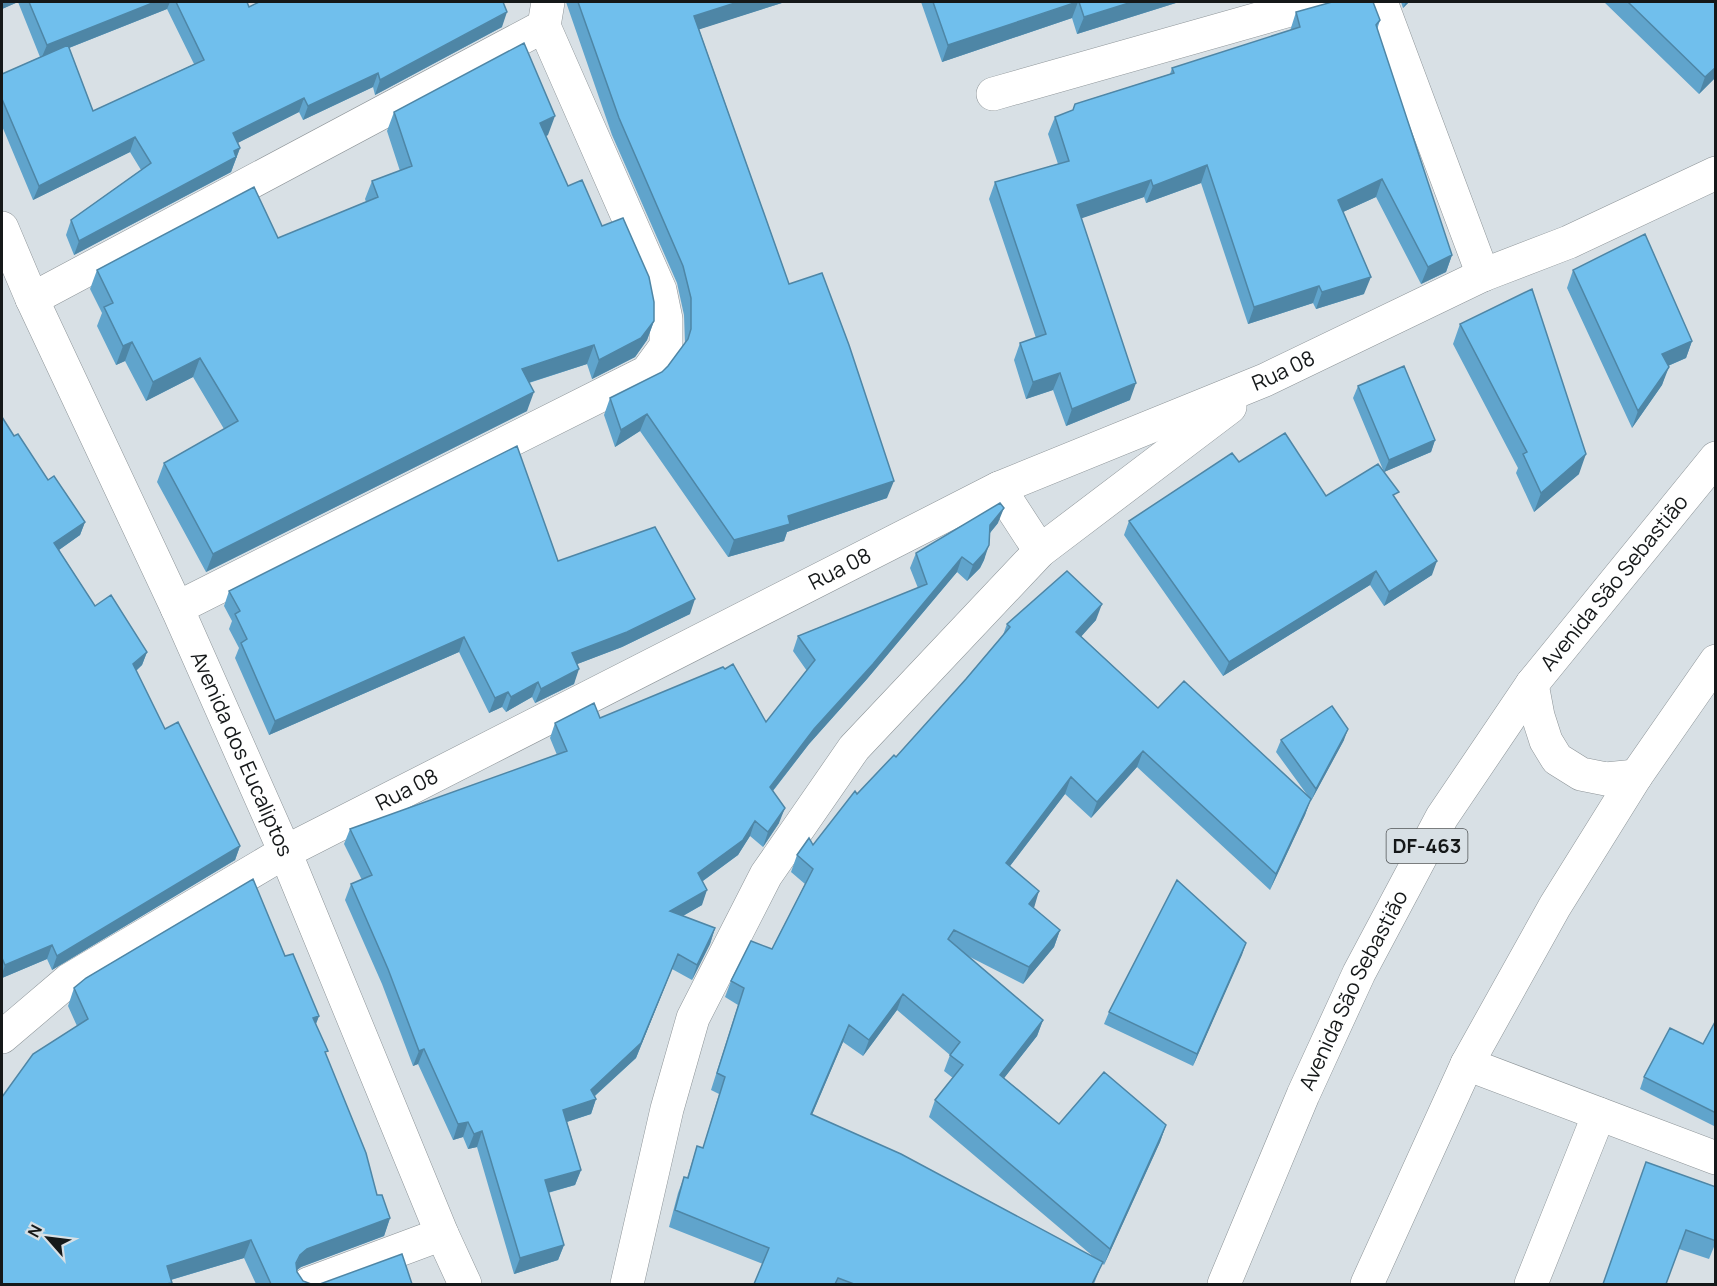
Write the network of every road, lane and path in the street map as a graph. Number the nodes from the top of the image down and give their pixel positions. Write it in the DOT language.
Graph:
graph roads {
  1 [pos="1318,2"];
  2 [pos="1381,2"];
  3 [pos="546,14"];
  4 [pos="993,94"];
  5 [pos="1716,173"];
  6 [pos="2,230"];
  7 [pos="1483,275"];
  8 [pos="32,299"];
  9 [pos="1265,380"];
  10 [pos="1716,458"];
  11 [pos="999,488"];
  12 [pos="1040,551"];
  13 [pos="177,608"];
  14 [pos="1716,662"];
  15 [pos="1532,684"];
  16 [pos="1635,776"];
  17 [pos="285,852"];
  18 [pos="2,1037"];
  19 [pos="1467,1064"];
  20 [pos="1599,1114"];
  21 [pos="1716,1158"];
  22 [pos="442,1234"];
  23 [pos="308,1284"];
  24 [pos="465,1284"];
  25 [pos="627,1284"];
  26 [pos="1224,1284"];
  27 [pos="1366,1284"];
  28 [pos="1532,1284"];
  1 -- 4 [label="street"];
  2 -- 7 [label="street"];
  3 -- 8 [label="street"];
  3 -- 13 [label="street"];
  5 -- 7 [label="street, Rua 08"];
  6 -- 8 [label="street, Avenida dos Eucaliptos"];
  7 -- 9 [label="street, Rua 08"];
  8 -- 13 [label="street, Avenida dos Eucaliptos"];
  9 -- 11 [label="street, Rua 08"];
  9 -- 12 [label="street"];
  10 -- 15 [label="street, Avenida São Sebastião / DF-463"];
  11 -- 12 [label="street"];
  11 -- 17 [label="street, Rua 08"];
  12 -- 25 [label="street"];
  13 -- 17 [label="street, Avenida dos Eucaliptos"];
  14 -- 16 [label="street"];
  15 -- 16 [label="street"];
  15 -- 26 [label="street, Avenida São Sebastião / DF-463"];
  16 -- 19 [label="street"];
  17 -- 18 [label="street, Rua 08"];
  17 -- 22 [label="street, Avenida dos Eucaliptos"];
  19 -- 20 [label="street"];
  19 -- 27 [label="street"];
  20 -- 21 [label="street"];
  20 -- 28 [label="street"];
  22 -- 23 [label="street"];
  22 -- 24 [label="street, Avenida dos Eucaliptos"];
}
